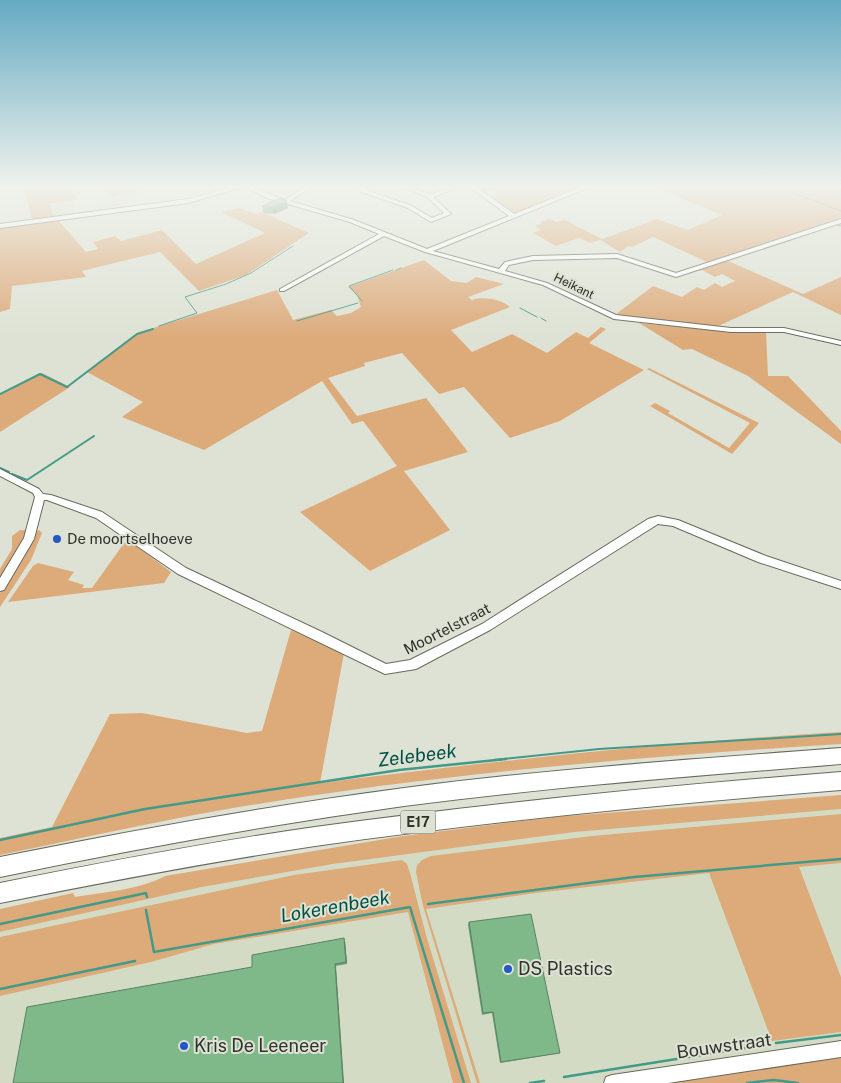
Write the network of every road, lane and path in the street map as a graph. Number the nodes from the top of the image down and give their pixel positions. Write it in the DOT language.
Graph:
graph roads {
  1 [pos="378,238"];
  2 [pos="393,238"];
  3 [pos="460,238"];
  4 [pos="790,238"];
  5 [pos="427,251"];
  6 [pos="507,263"];
  7 [pos="486,266"];
  8 [pos="502,270"];
  9 [pos="282,290"];
  10 [pos="841,343"];
  11 [pos="0,472"];
  12 [pos="40,497"];
  13 [pos="841,584"];
  14 [pos="0,587"];
  15 [pos="841,756"];
  16 [pos="841,781"];
  17 [pos="0,867"];
  18 [pos="0,893"];
  19 [pos="841,1049"];
  20 [pos="632,1081"];
  21 [pos="612,1083"];
  1 -- 9 [label="street"];
  2 -- 5 [label="street, Heikant"];
  3 -- 5 [label="street"];
  4 -- 6 [label="street"];
  5 -- 7 [label="street, Heikant"];
  6 -- 7 [label="street"];
  6 -- 8 [label="street"];
  7 -- 8 [label="street, Heikant"];
  8 -- 10 [label="street, Heikant"];
  11 -- 12 [label="street"];
  12 -- 13 [label="street, Moortelstraat"];
  12 -- 14 [label="street"];
  15 -- 17 [label="highway, E17"];
  16 -- 18 [label="highway, E17"];
  19 -- 20 [label="street, Bouwstraat"];
  20 -- 21 [label="street, Bouwstraat"];
}
